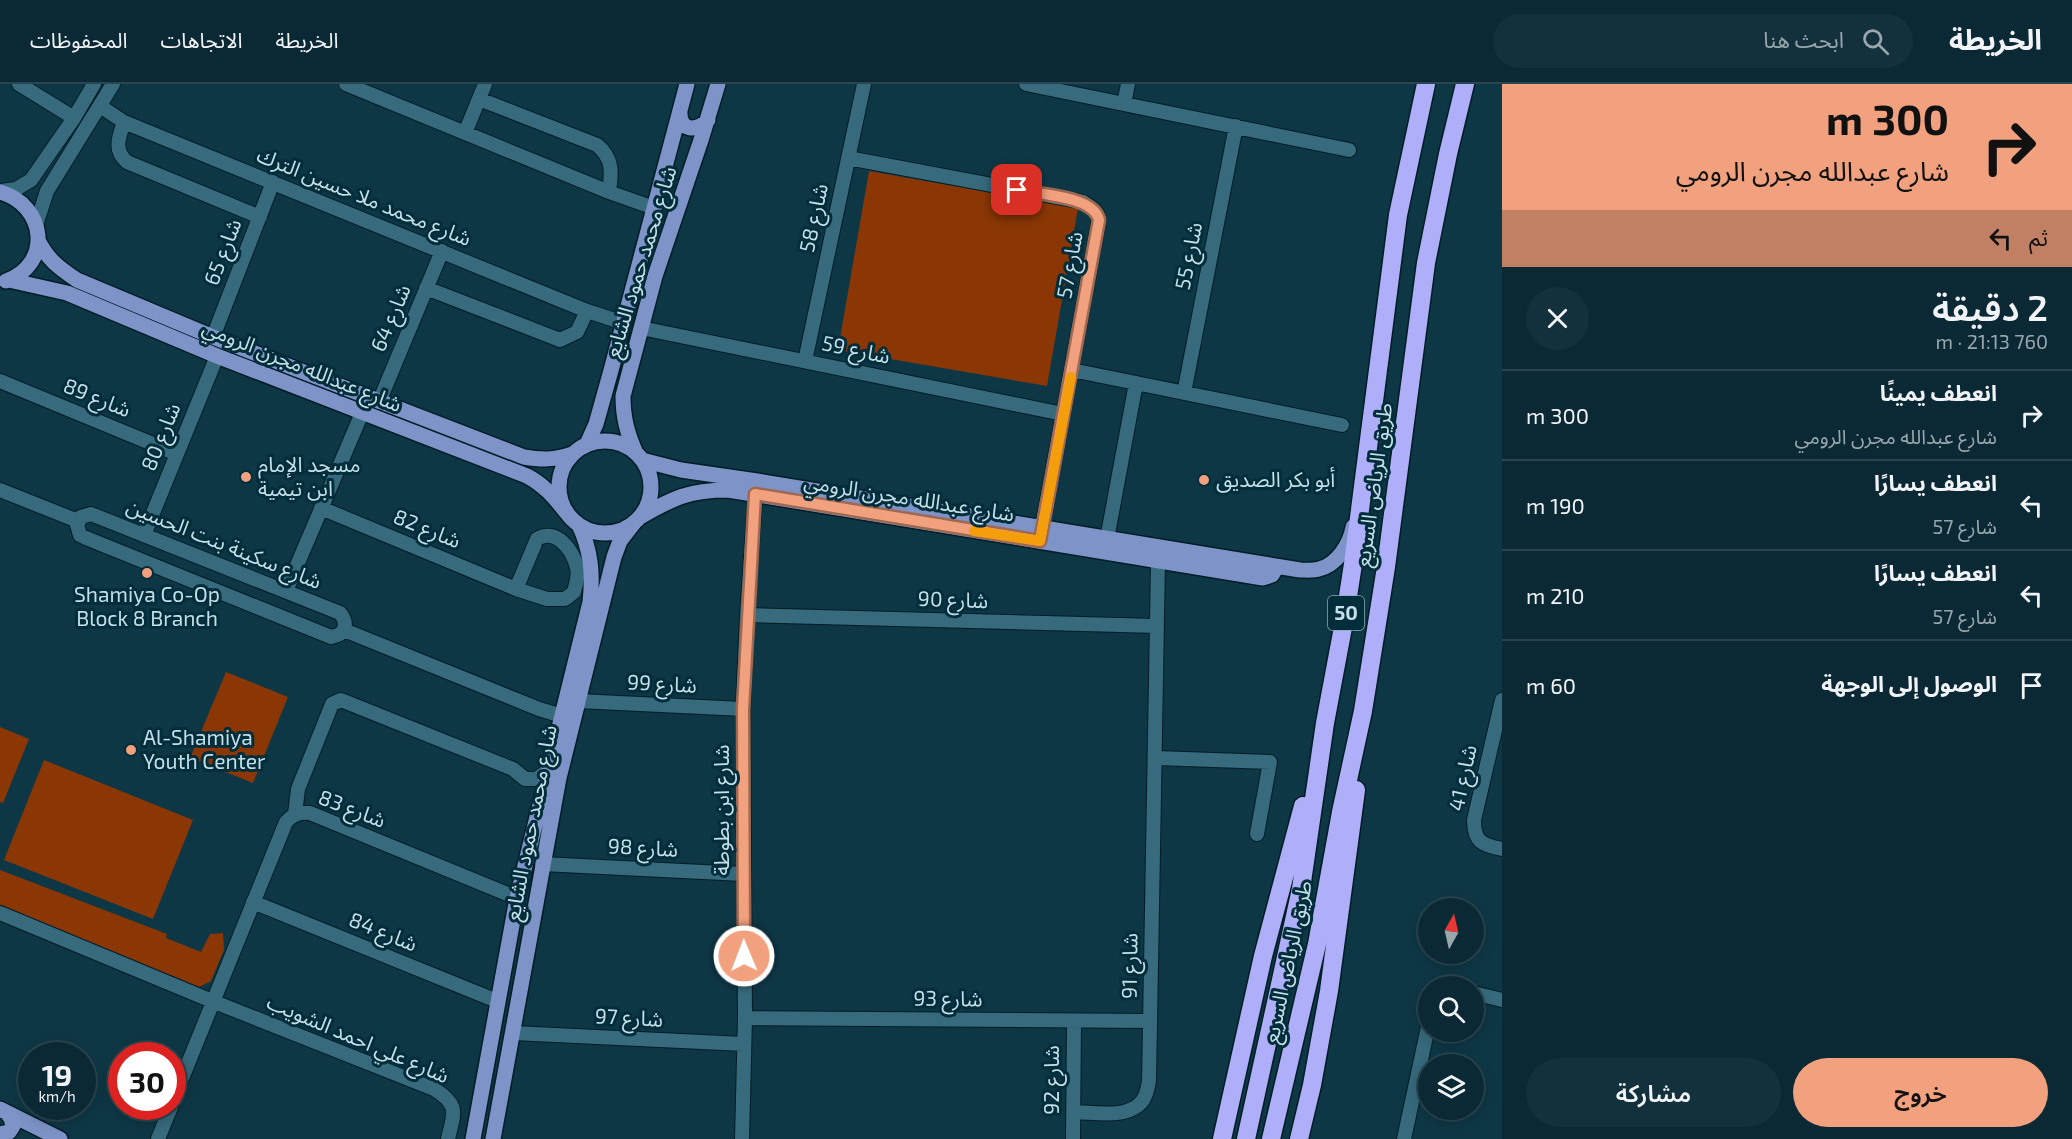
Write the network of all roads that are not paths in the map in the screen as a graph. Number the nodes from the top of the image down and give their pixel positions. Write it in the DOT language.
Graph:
graph roads {
  1 [pos="19,84"];
  2 [pos="94,84"];
  3 [pos="113,84"];
  4 [pos="346,84"];
  5 [pos="485,84"];
  6 [pos="687,84"];
  7 [pos="718,84"];
  8 [pos="864,84"];
  9 [pos="1026,84"];
  10 [pos="1128,84"];
  11 [pos="1426,84"];
  12 [pos="1465,84"];
  13 [pos="479,99"];
  14 [pos="1124,104"];
  15 [pos="100,106"];
  16 [pos="680,113"];
  17 [pos="74,118"];
  18 [pos="708,120"];
  19 [pos="124,122"];
  20 [pos="1236,126"];
  21 [pos="465,133"];
  22 [pos="1349,150"];
  23 [pos="848,158"];
  24 [pos="273,182"];
  25 [pos="0,192"];
  26 [pos="609,192"];
  27 [pos="654,208"];
  28 [pos="260,217"];
  29 [pos="37,232"];
  30 [pos="442,251"];
  31 [pos="4,281"];
  32 [pos="426,288"];
  33 [pos="587,311"];
  34 [pos="624,323"];
  35 [pos="641,328"];
  36 [pos="213,337"];
  37 [pos="217,356"];
  38 [pos="805,361"];
  39 [pos="1072,370"];
  40 [pos="0,381"];
  41 [pos="1136,383"];
  42 [pos="1184,393"];
  43 [pos="379,402"];
  44 [pos="362,412"];
  45 [pos="1063,414"];
  46 [pos="1342,425"];
  47 [pos="587,444"];
  48 [pos="177,454"];
  49 [pos="572,454"];
  50 [pos="639,456"];
  51 [pos="1364,471"];
  52 [pos="756,487"];
  53 [pos="0,490"];
  54 [pos="321,508"];
  55 [pos="566,512"];
  56 [pos="637,520"];
  57 [pos="78,521"];
  58 [pos="579,525"];
  59 [pos="144,535"];
  60 [pos="1041,535"];
  61 [pos="1107,538"];
  62 [pos="1158,562"];
  63 [pos="1274,566"];
  64 [pos="516,588"];
  65 [pos="286,591"];
  66 [pos="747,615"];
  67 [pos="1157,626"];
  68 [pos="344,630"];
  69 [pos="578,700"];
  70 [pos="1502,700"];
  71 [pos="743,709"];
  72 [pos="1363,711"];
  73 [pos="562,716"];
  74 [pos="1325,723"];
  75 [pos="1156,758"];
  76 [pos="549,770"];
  77 [pos="295,814"];
  78 [pos="1257,834"];
  79 [pos="1502,849"];
  80 [pos="542,864"];
  81 [pos="743,874"];
  82 [pos="516,898"];
  83 [pos="253,902"];
  84 [pos="0,913"];
  85 [pos="529,946"];
  86 [pos="507,948"];
  87 [pos="1484,996"];
  88 [pos="1502,1000"];
  89 [pos="213,1001"];
  90 [pos="497,1001"];
  91 [pos="745,1018"];
  92 [pos="1150,1021"];
  93 [pos="1074,1022"];
  94 [pos="513,1033"];
  95 [pos="1425,1042"];
  96 [pos="744,1044"];
  97 [pos="186,1068"];
  98 [pos="484,1070"];
  99 [pos="506,1073"];
  100 [pos="3,1111"];
  101 [pos="1073,1112"];
  102 [pos="166,1120"];
  103 [pos="0,1134"];
  104 [pos="60,1139"];
  105 [pos="158,1139"];
  106 [pos="448,1139"];
  107 [pos="473,1139"];
  108 [pos="494,1139"];
  109 [pos="742,1139"];
  110 [pos="1073,1139"];
  111 [pos="1222,1139"];
  112 [pos="1246,1139"];
  113 [pos="1271,1139"];
  114 [pos="1299,1139"];
  115 [pos="1404,1139"];
  1 -- 17 [label="street"];
  2 -- 17 [label="street"];
  3 -- 15 [label="street"];
  4 -- 21 [label="street"];
  5 -- 13 [label="street"];
  6 -- 16 [label="main road, شارع محمد حمود الشايع"];
  7 -- 18 [label="main road, شارع محمد حمود الشايع"];
  8 -- 23 [label="street, شارع 58"];
  9 -- 14 [label="street"];
  10 -- 14 [label="street"];
  11 -- 51 [label="highway, طريق الرياض السريع / 50"];
  12 -- 72 [label="highway, طريق الرياض السريع / 50"];
  13 -- 21 [label="street"];
  13 -- 26 [label="street"];
  14 -- 20 [label="street"];
  15 -- 19 [label="street, شارع محمد ملا حسين الترك"];
  15 -- 29 [label="street"];
  16 -- 18 [label="main road"];
  16 -- 27 [label="main road, شارع محمد حمود الشايع"];
  17 -- 25 [label="street"];
  18 -- 35 [label="main road, شارع محمد حمود الشايع"];
  19 -- 24 [label="street, شارع محمد ملا حسين الترك"];
  19 -- 28 [label="street"];
  20 -- 22 [label="street"];
  20 -- 42 [label="street, شارع 55"];
  21 -- 26 [label="street"];
  23 -- 38 [label="street, شارع 58"];
  23 -- 39 [label="street, شارع 57"];
  24 -- 28 [label="street, شارع 65"];
  24 -- 30 [label="street, شارع محمد ملا حسين الترك"];
  25 -- 29 [label="main road, شارع عبدالله مجرن الرومي"];
  26 -- 27 [label="street"];
  27 -- 34 [label="main road, شارع محمد حمود الشايع"];
  28 -- 36 [label="street, شارع 65"];
  29 -- 31 [label="main road"];
  29 -- 36 [label="main road, شارع عبدالله مجرن الرومي"];
  30 -- 32 [label="street, شارع 64"];
  30 -- 33 [label="street, شارع محمد ملا حسين الترك"];
  31 -- 37 [label="main road, شارع عبدالله مجرن الرومي"];
  32 -- 33 [label="street"];
  32 -- 43 [label="street, شارع 64"];
  33 -- 34 [label="street, شارع محمد ملا حسين الترك"];
  34 -- 47 [label="main road, شارع محمد حمود الشايع"];
  35 -- 38 [label="street, شارع 59"];
  35 -- 50 [label="main road, شارع محمد حمود الشايع"];
  36 -- 43 [label="main road, شارع عبدالله مجرن الرومي"];
  37 -- 44 [label="main road, شارع عبدالله مجرن الرومي"];
  37 -- 48 [label="street, شارع 80"];
  38 -- 45 [label="street, شارع 59"];
  39 -- 41 [label="street"];
  39 -- 45 [label="street, شارع 57"];
  40 -- 48 [label="street, شارع 89"];
  41 -- 42 [label="street"];
  41 -- 61 [label="street"];
  42 -- 46 [label="street"];
  43 -- 49 [label="main road, شارع عبدالله مجرن الرومي"];
  44 -- 54 [label="street"];
  44 -- 55 [label="main road, شارع عبدالله مجرن الرومي"];
  45 -- 60 [label="street, شارع 57"];
  47 -- 49 [label="main road"];
  47 -- 50 [label="main road"];
  48 -- 59 [label="street, شارع 80"];
  49 -- 55 [label="main road"];
  50 -- 52 [label="main road, شارع عبدالله مجرن الرومي"];
  50 -- 56 [label="main road"];
  51 -- 63 [label="main road, شارع عبدالله مجرن الرومي"];
  51 -- 74 [label="highway, طريق الرياض السريع / 50"];
  52 -- 56 [label="main road, شارع عبدالله مجرن الرومي"];
  52 -- 60 [label="main road, شارع عبدالله مجرن الرومي"];
  52 -- 66 [label="street, شارع ابن بطوطة"];
  53 -- 57 [label="street, شارع سكينة بنت الحسين"];
  54 -- 64 [label="street, شارع 82"];
  54 -- 65 [label="street"];
  55 -- 58 [label="main road"];
  56 -- 58 [label="main road"];
  56 -- 69 [label="main road, شارع محمد حمود الشايع"];
  57 -- 59 [label="street, شارع سكينة بنت الحسين"];
  57 -- 68 [label="street, شارع سكينة بنت الحسين"];
  58 -- 73 [label="main road, شارع محمد حمود الشايع"];
  59 -- 65 [label="street, شارع سكينة بنت الحسين"];
  60 -- 61 [label="main road, شارع عبدالله مجرن الرومي"];
  60 -- 62 [label="main road, شارع عبدالله مجرن الرومي"];
  61 -- 63 [label="main road, شارع عبدالله مجرن الرومي"];
  62 -- 63 [label="main road, شارع عبدالله مجرن الرومي"];
  62 -- 67 [label="street, شارع 91"];
  64 -- 64 [label="street, شارع 82"];
  65 -- 68 [label="street, شارع سكينة بنت الحسين"];
  66 -- 67 [label="street, شارع 90"];
  66 -- 71 [label="street, شارع ابن بطوطة"];
  67 -- 75 [label="street, شارع 91"];
  68 -- 73 [label="street, شارع سكينة بنت الحسين"];
  69 -- 71 [label="street, شارع 99"];
  69 -- 80 [label="main road, شارع محمد حمود الشايع"];
  70 -- 79 [label="street, شارع 41"];
  71 -- 81 [label="street, شارع ابن بطوطة"];
  72 -- 113 [label="highway, طريق الرياض السريع / 50"];
  72 -- 114 [label="highway"];
  73 -- 76 [label="main road, شارع محمد حمود الشايع"];
  74 -- 111 [label="highway"];
  74 -- 112 [label="highway, طريق الرياض السريع / 50"];
  75 -- 78 [label="street"];
  75 -- 92 [label="street, شارع 91"];
  76 -- 77 [label="street"];
  76 -- 82 [label="main road, شارع محمد حمود الشايع"];
  77 -- 82 [label="street, شارع 83"];
  77 -- 83 [label="street, شارع 83"];
  80 -- 81 [label="street, شارع 98"];
  80 -- 85 [label="main road, شارع محمد حمود الشايع"];
  81 -- 91 [label="street, شارع ابن بطوطة"];
  82 -- 86 [label="main road, شارع محمد حمود الشايع"];
  83 -- 89 [label="street, شارع 83"];
  83 -- 90 [label="street, شارع 84"];
  84 -- 89 [label="street, شارع علي احمد الشويب"];
  85 -- 86 [label="main road"];
  85 -- 94 [label="main road, شارع محمد حمود الشايع"];
  86 -- 90 [label="main road, شارع محمد حمود الشايع"];
  87 -- 88 [label="street"];
  89 -- 97 [label="street"];
  89 -- 106 [label="street, شارع علي احمد الشويب"];
  90 -- 98 [label="main road, شارع محمد حمود الشايع"];
  91 -- 93 [label="street, شارع 93"];
  91 -- 96 [label="street, شارع ابن بطوطة"];
  92 -- 93 [label="street, شارع 93"];
  92 -- 101 [label="street, شارع 91"];
  93 -- 101 [label="street, شارع 92"];
  94 -- 96 [label="street, شارع 97"];
  94 -- 99 [label="main road, شارع محمد حمود الشايع"];
  95 -- 115 [label="street"];
  96 -- 109 [label="street, شارع ابن بطوطة"];
  98 -- 99 [label="main road"];
  98 -- 107 [label="main road, شارع محمد حمود الشايع"];
  99 -- 108 [label="main road, شارع محمد حمود الشايع"];
  100 -- 103 [label="main road"];
  100 -- 104 [label="main road"];
  101 -- 110 [label="street, شارع 92"];
  102 -- 105 [label="street"];
}
